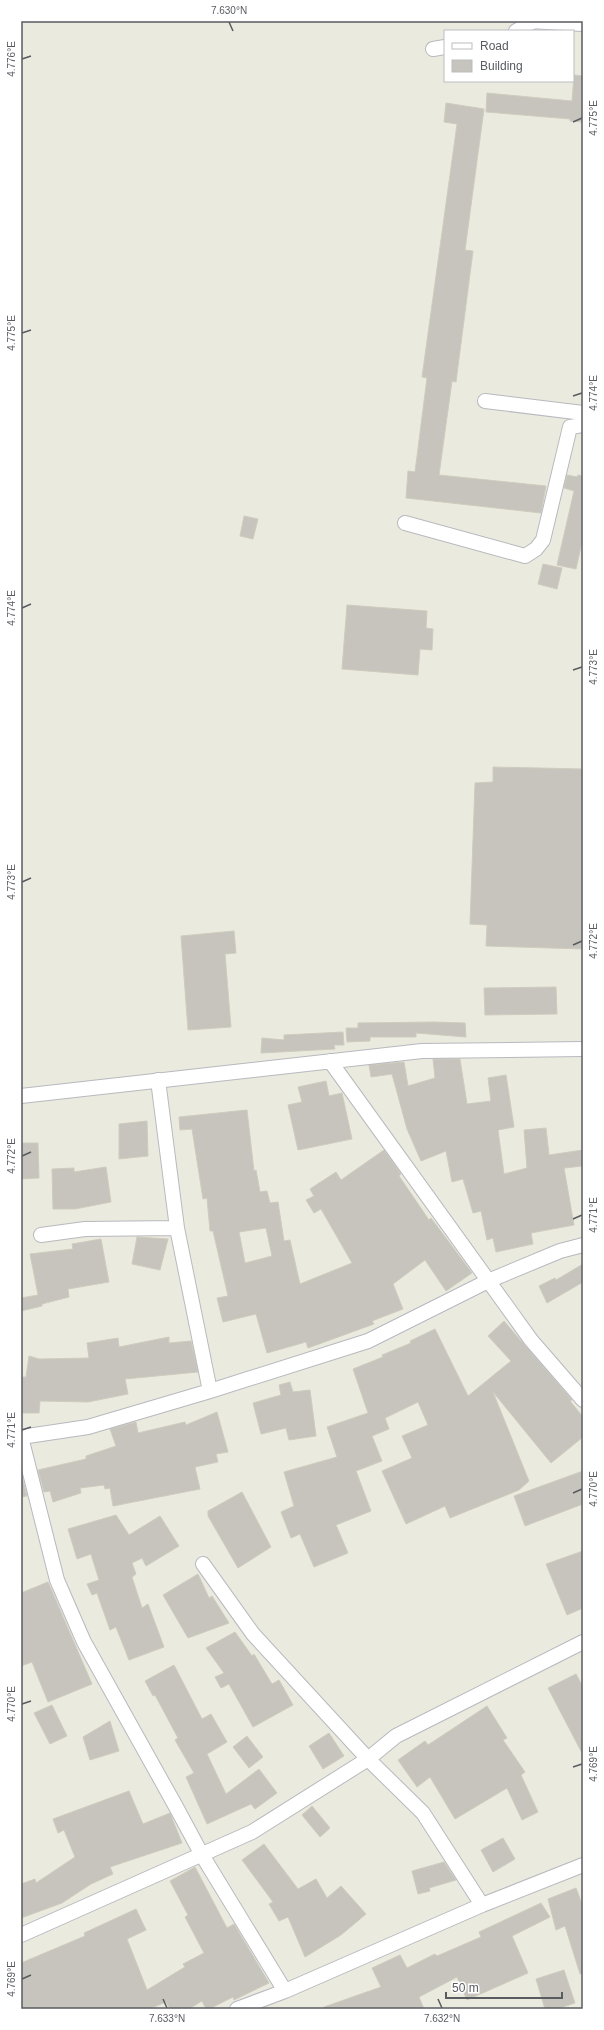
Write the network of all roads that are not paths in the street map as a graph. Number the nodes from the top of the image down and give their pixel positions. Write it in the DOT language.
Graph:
graph roads {
  1 [pos="529,21"];
  2 [pos="534,21"];
  3 [pos="583,24"];
  4 [pos="518,30"];
  5 [pos="485,401"];
  6 [pos="583,413"];
  7 [pos="583,425"];
  8 [pos="405,524"];
  9 [pos="583,1049"];
  10 [pos="330,1061"];
  11 [pos="158,1080"];
  12 [pos="21,1096"];
  13 [pos="177,1228"];
  14 [pos="40,1235"];
  15 [pos="583,1245"];
  16 [pos="488,1281"];
  17 [pos="210,1391"];
  18 [pos="583,1400"];
  19 [pos="21,1437"];
  20 [pos="203,1564"];
  21 [pos="583,1642"];
  22 [pos="368,1759"];
  23 [pos="202,1855"];
  24 [pos="583,1864"];
  25 [pos="482,1905"];
  26 [pos="21,1936"];
  27 [pos="285,1991"];
  28 [pos="237,2009"];
  1 -- 2 [label="street"];
  2 -- 3 [label="street"];
  2 -- 4 [label="street"];
  5 -- 6 [label="street"];
  7 -- 8 [label="street"];
  9 -- 10 [label="street"];
  10 -- 11 [label="street"];
  10 -- 16 [label="street"];
  11 -- 12 [label="street"];
  11 -- 13 [label="street"];
  13 -- 14 [label="street"];
  13 -- 17 [label="street"];
  15 -- 16 [label="street"];
  16 -- 17 [label="street"];
  16 -- 18 [label="street"];
  17 -- 19 [label="street"];
  19 -- 23 [label="street"];
  20 -- 22 [label="street"];
  21 -- 22 [label="street"];
  22 -- 23 [label="street"];
  22 -- 25 [label="street"];
  23 -- 26 [label="street"];
  23 -- 27 [label="street"];
  24 -- 25 [label="street"];
  25 -- 27 [label="street"];
  27 -- 28 [label="street"];
}
